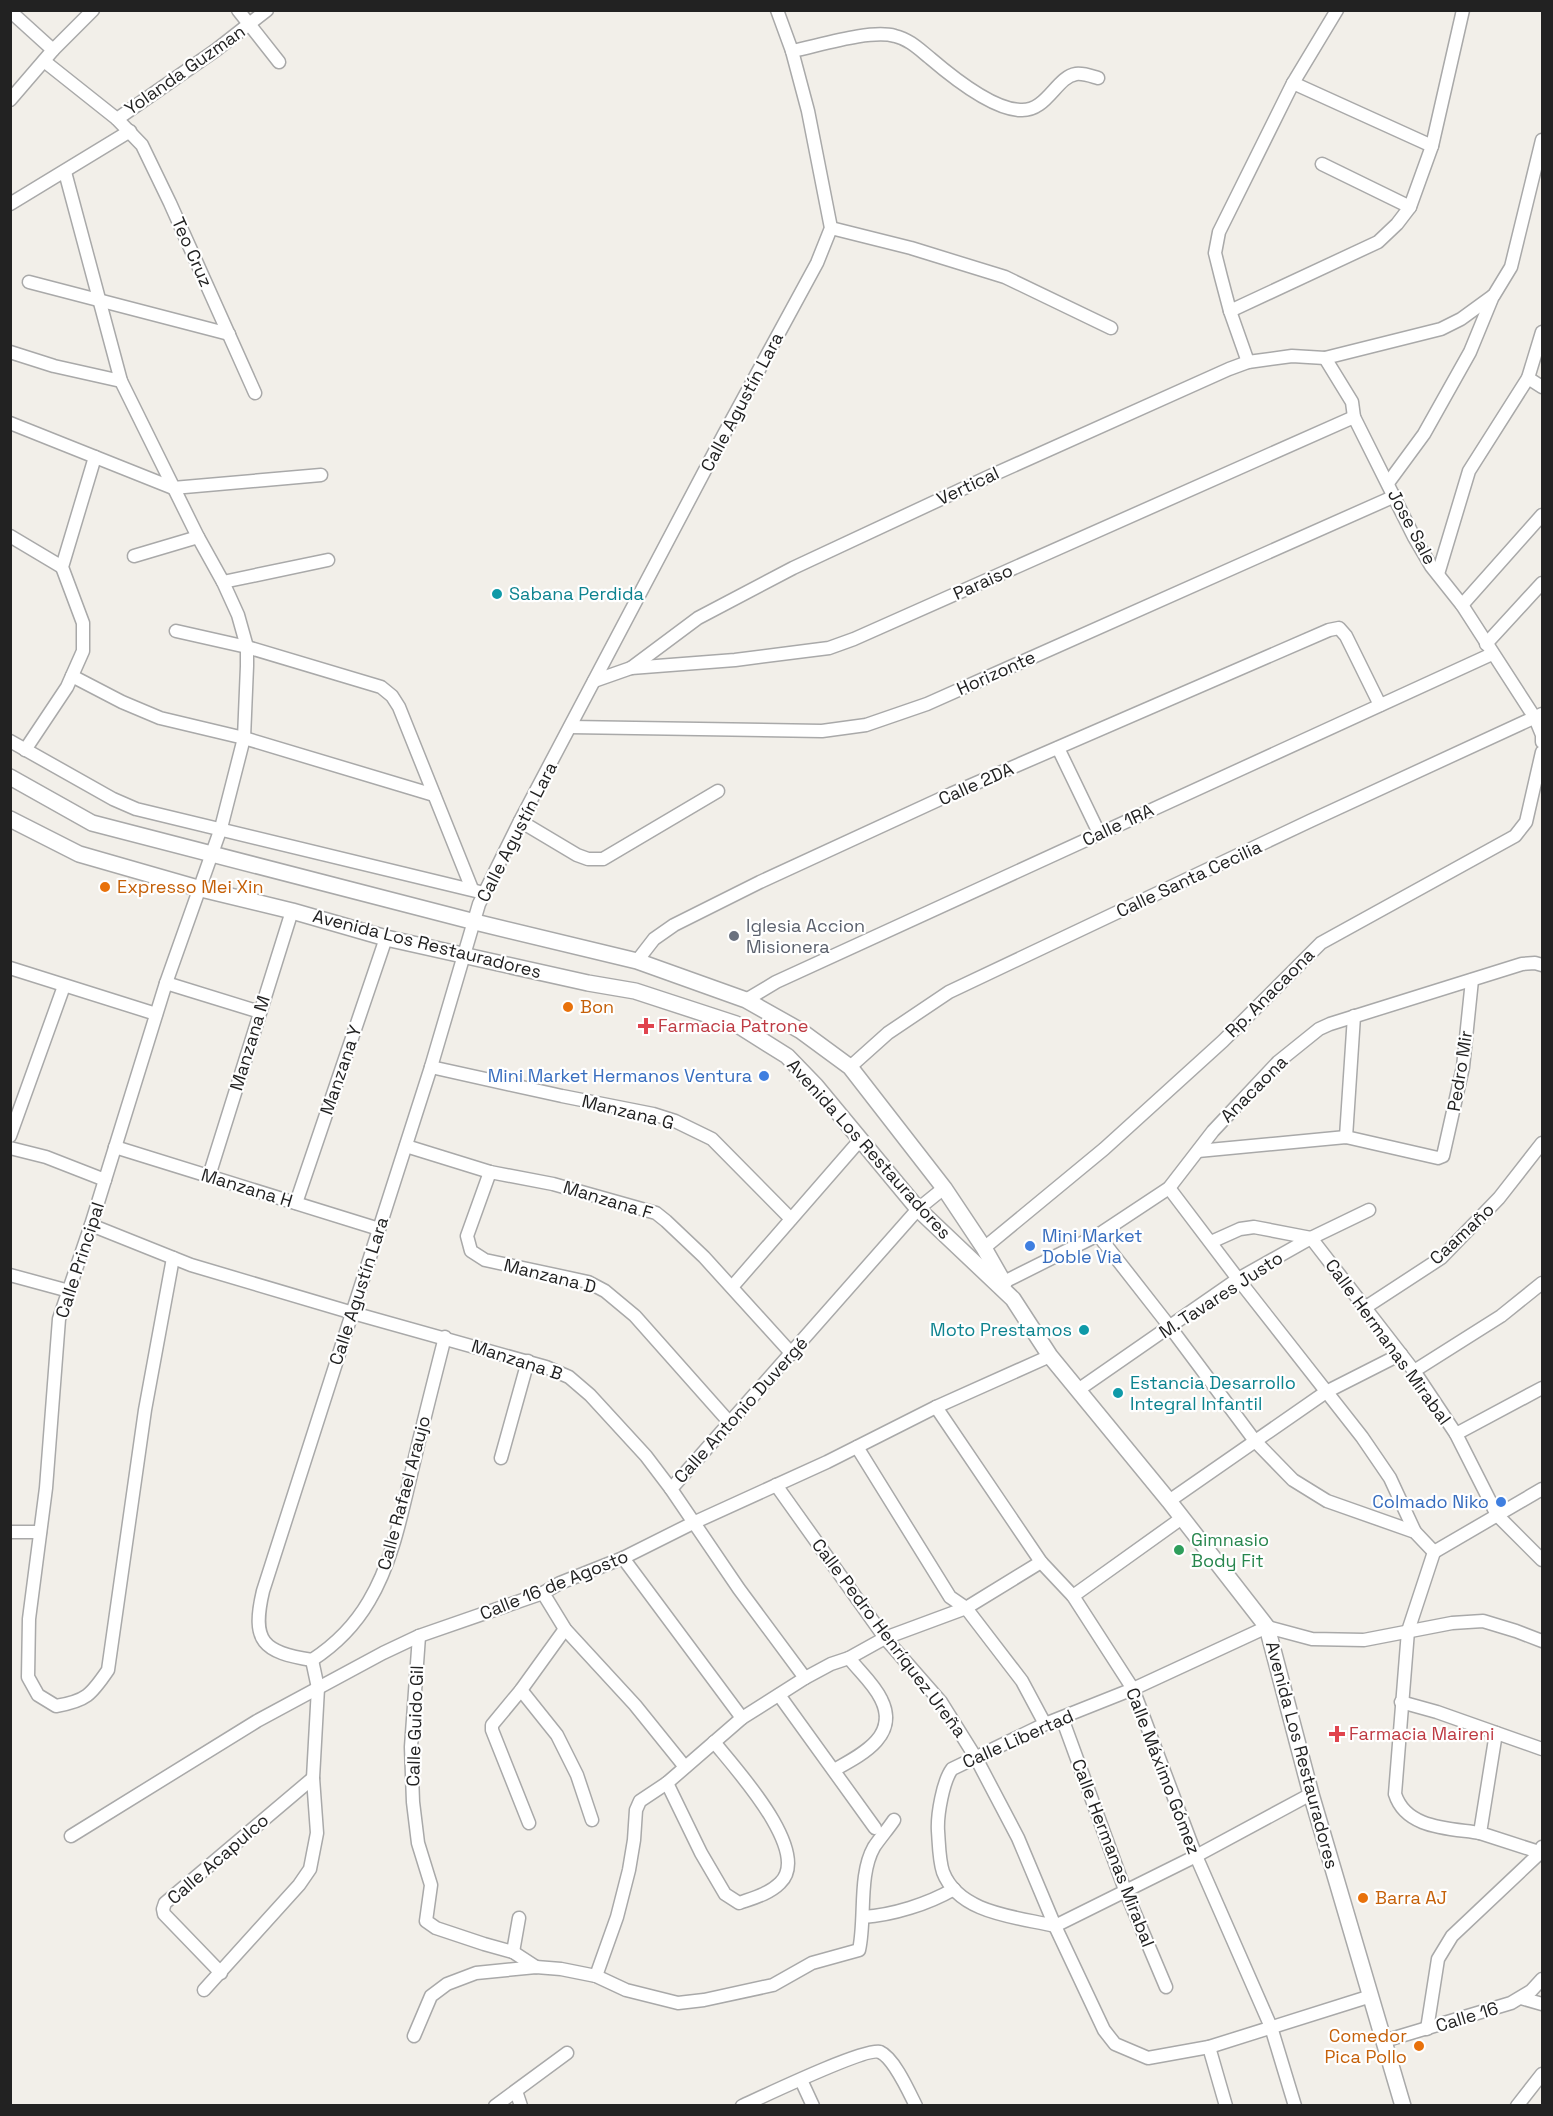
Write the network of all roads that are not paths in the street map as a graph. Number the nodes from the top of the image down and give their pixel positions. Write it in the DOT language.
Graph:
graph roads {
  1 [pos="93,10"];
  2 [pos="238,10"];
  3 [pos="267,10"];
  4 [pos="777,10"];
  5 [pos="1337,10"];
  6 [pos="1463,10"];
  7 [pos="10,11"];
  8 [pos="251,25"];
  9 [pos="53,50"];
  10 [pos="792,51"];
  11 [pos="44,61"];
  12 [pos="279,62"];
  13 [pos="1098,78"];
  14 [pos="1293,83"];
  15 [pos="10,100"];
  16 [pos="117,118"];
  17 [pos="130,131"];
  18 [pos="1542,140"];
  19 [pos="1431,146"];
  20 [pos="1322,164"];
  21 [pos="64,172"];
  22 [pos="10,204"];
  23 [pos="1410,207"];
  24 [pos="831,228"];
  25 [pos="29,282"];
  26 [pos="1494,294"];
  27 [pos="99,300"];
  28 [pos="1230,311"];
  29 [pos="1111,328"];
  30 [pos="1542,332"];
  31 [pos="228,334"];
  32 [pos="10,352"];
  33 [pos="1325,358"];
  34 [pos="1248,362"];
  35 [pos="1528,378"];
  36 [pos="121,381"];
  37 [pos="1542,387"];
  38 [pos="255,393"];
  39 [pos="1354,417"];
  40 [pos="10,423"];
  41 [pos="95,457"];
  42 [pos="321,475"];
  43 [pos="1388,483"];
  44 [pos="173,488"];
  45 [pos="1395,496"];
  46 [pos="1542,515"];
  47 [pos="10,536"];
  48 [pos="198,537"];
  49 [pos="134,556"];
  50 [pos="328,560"];
  51 [pos="62,567"];
  52 [pos="1437,574"];
  53 [pos="223,582"];
  54 [pos="1542,583"];
  55 [pos="1462,605"];
  56 [pos="176,631"];
  57 [pos="247,647"];
  58 [pos="1489,649"];
  59 [pos="631,668"];
  60 [pos="72,675"];
  61 [pos="594,681"];
  62 [pos="1380,705"];
  63 [pos="1538,716"];
  64 [pos="570,727"];
  65 [pos="244,738"];
  66 [pos="10,741"];
  67 [pos="1542,742"];
  68 [pos="1058,748"];
  69 [pos="25,750"];
  70 [pos="1542,752"];
  71 [pos="10,777"];
  72 [pos="718,791"];
  73 [pos="434,795"];
  74 [pos="10,819"];
  75 [pos="520,821"];
  76 [pos="221,828"];
  77 [pos="1100,833"];
  78 [pos="212,855"];
  79 [pos="201,889"];
  80 [pos="472,889"];
  81 [pos="484,893"];
  82 [pos="292,911"];
  83 [pos="475,922"];
  84 [pos="386,938"];
  85 [pos="464,954"];
  86 [pos="637,961"];
  87 [pos="1542,965"];
  88 [pos="10,968"];
  89 [pos="1472,980"];
  90 [pos="166,983"];
  91 [pos="64,986"];
  92 [pos="746,1000"];
  93 [pos="260,1012"];
  94 [pos="156,1014"];
  95 [pos="1354,1016"];
  96 [pos="431,1067"];
  97 [pos="850,1067"];
  98 [pos="10,1137"];
  99 [pos="1346,1137"];
  100 [pos="860,1140"];
  101 [pos="1542,1143"];
  102 [pos="406,1146"];
  103 [pos="116,1147"];
  104 [pos="10,1148"];
  105 [pos="1198,1150"];
  106 [pos="489,1172"];
  107 [pos="209,1176"];
  108 [pos="105,1180"];
  109 [pos="944,1188"];
  110 [pos="1169,1188"];
  111 [pos="296,1203"];
  112 [pos="918,1209"];
  113 [pos="1369,1210"];
  114 [pos="791,1219"];
  115 [pos="91,1225"];
  116 [pos="379,1229"];
  117 [pos="1098,1235"];
  118 [pos="1311,1238"];
  119 [pos="1211,1242"];
  120 [pos="984,1248"];
  121 [pos="173,1258"];
  122 [pos="10,1275"];
  123 [pos="1238,1279"];
  124 [pos="1004,1282"];
  125 [pos="1542,1283"];
  126 [pos="732,1287"];
  127 [pos="69,1291"];
  128 [pos="1013,1299"];
  129 [pos="1366,1307"];
  130 [pos="353,1313"];
  131 [pos="1170,1327"];
  132 [pos="445,1337"];
  133 [pos="792,1354"];
  134 [pos="1401,1354"];
  135 [pos="1050,1356"];
  136 [pos="528,1361"];
  137 [pos="1414,1371"];
  138 [pos="1542,1388"];
  139 [pos="1078,1390"];
  140 [pos="1326,1392"];
  141 [pos="936,1407"];
  142 [pos="730,1423"];
  143 [pos="1456,1434"];
  144 [pos="1255,1441"];
  145 [pos="857,1447"];
  146 [pos="501,1458"];
  147 [pos="776,1485"];
  148 [pos="671,1489"];
  149 [pos="1542,1489"];
  150 [pos="1169,1501"];
  151 [pos="1497,1515"];
  152 [pos="1182,1518"];
  153 [pos="693,1523"];
  154 [pos="10,1532"];
  155 [pos="40,1532"];
  156 [pos="1415,1532"];
  157 [pos="1434,1552"];
  158 [pos="623,1558"];
  159 [pos="1542,1560"];
  160 [pos="1041,1562"];
  161 [pos="543,1593"];
  162 [pos="1073,1596"];
  163 [pos="966,1608"];
  164 [pos="1267,1627"];
  165 [pos="565,1629"];
  166 [pos="1408,1631"];
  167 [pos="418,1636"];
  168 [pos="885,1638"];
  169 [pos="1542,1641"];
  170 [pos="849,1658"];
  171 [pos="312,1660"];
  172 [pos="805,1678"];
  173 [pos="318,1688"];
  174 [pos="1133,1689"];
  175 [pos="521,1690"];
  176 [pos="779,1695"];
  177 [pos="1401,1702"];
  178 [pos="742,1718"];
  179 [pos="1062,1718"];
  180 [pos="1045,1724"];
  181 [pos="1496,1732"];
  182 [pos="714,1742"];
  183 [pos="1542,1749"];
  184 [pos="976,1758"];
  185 [pos="685,1767"];
  186 [pos="834,1770"];
  187 [pos="313,1778"];
  188 [pos="667,1783"];
  189 [pos="1311,1794"];
  190 [pos="592,1820"];
  191 [pos="894,1820"];
  192 [pos="529,1823"];
  193 [pos="875,1828"];
  194 [pos="1480,1833"];
  195 [pos="71,1836"];
  196 [pos="1542,1851"];
  197 [pos="1196,1856"];
  198 [pos="954,1889"];
  199 [pos="1125,1890"];
  200 [pos="863,1917"];
  201 [pos="519,1918"];
  202 [pos="1055,1926"];
  203 [pos="513,1952"];
  204 [pos="536,1967"];
  205 [pos="221,1973"];
  206 [pos="596,1976"];
  207 [pos="1542,1979"];
  208 [pos="1166,1987"];
  209 [pos="204,1990"];
  210 [pos="1371,1996"];
  211 [pos="1521,1998"];
  212 [pos="1542,2004"];
  213 [pos="1270,2027"];
  214 [pos="1427,2029"];
  215 [pos="414,2036"];
  216 [pos="1384,2041"];
  217 [pos="1209,2048"];
  218 [pos="567,2054"];
  219 [pos="1542,2074"];
  220 [pos="801,2080"];
  221 [pos="516,2091"];
  222 [pos="1398,2104"];
  223 [pos="495,2106"];
  224 [pos="521,2106"];
  225 [pos="742,2106"];
  226 [pos="813,2106"];
  227 [pos="916,2106"];
  228 [pos="1226,2106"];
  229 [pos="1295,2106"];
  230 [pos="1516,2106"];
  1 -- 9 [label="street"];
  2 -- 8 [label="street"];
  3 -- 8 [label="street, Yolanda Guzman"];
  4 -- 10 [label="street"];
  5 -- 14 [label="street"];
  6 -- 19 [label="street"];
  7 -- 9 [label="street"];
  8 -- 12 [label="street"];
  8 -- 16 [label="street, Yolanda Guzman"];
  9 -- 11 [label="street"];
  10 -- 13 [label="street"];
  10 -- 24 [label="street"];
  11 -- 15 [label="street"];
  11 -- 16 [label="street, Yolanda Guzman"];
  14 -- 19 [label="street"];
  14 -- 28 [label="street"];
  16 -- 17 [label="street, Teo Cruz"];
  17 -- 21 [label="street"];
  17 -- 31 [label="street, Teo Cruz"];
  18 -- 26 [label="street"];
  19 -- 23 [label="street"];
  20 -- 23 [label="street"];
  21 -- 22 [label="street"];
  21 -- 27 [label="street, Calle Principal"];
  23 -- 28 [label="street"];
  24 -- 29 [label="street"];
  24 -- 61 [label="street, Calle Agustín Lara"];
  25 -- 27 [label="street"];
  26 -- 33 [label="street, Vertical"];
  26 -- 43 [label="street"];
  27 -- 31 [label="street"];
  27 -- 36 [label="street, Calle Principal"];
  28 -- 34 [label="street"];
  30 -- 35 [label="street"];
  31 -- 38 [label="street, Teo Cruz"];
  32 -- 36 [label="street"];
  33 -- 34 [label="street, Vertical"];
  33 -- 39 [label="street, Jose Sale"];
  34 -- 59 [label="street, Vertical"];
  35 -- 37 [label="street"];
  35 -- 52 [label="street"];
  36 -- 44 [label="street, Calle Principal"];
  39 -- 43 [label="street, Jose Sale"];
  39 -- 59 [label="street, Paraiso"];
  40 -- 41 [label="street"];
  41 -- 44 [label="street"];
  41 -- 51 [label="street"];
  42 -- 44 [label="street"];
  43 -- 45 [label="street, Jose Sale"];
  44 -- 48 [label="street, Calle Principal"];
  45 -- 52 [label="street, Jose Sale"];
  45 -- 64 [label="street, Horizonte"];
  46 -- 55 [label="street"];
  47 -- 51 [label="street"];
  48 -- 49 [label="street"];
  48 -- 53 [label="street, Calle Principal"];
  50 -- 53 [label="street"];
  51 -- 60 [label="street"];
  52 -- 55 [label="street, Jose Sale"];
  53 -- 57 [label="street, Calle Principal"];
  54 -- 58 [label="street"];
  55 -- 58 [label="street, Jose Sale"];
  56 -- 57 [label="street"];
  57 -- 65 [label="street, Calle Principal"];
  57 -- 73 [label="street"];
  58 -- 62 [label="street, Calle 1RA"];
  58 -- 63 [label="street, Jose Sale"];
  59 -- 61 [label="street, Paraiso"];
  60 -- 65 [label="street"];
  60 -- 69 [label="street"];
  61 -- 64 [label="street, Calle Agustín Lara"];
  62 -- 68 [label="street, Calle 2DA"];
  62 -- 77 [label="street, Calle 1RA"];
  63 -- 67 [label="street"];
  63 -- 97 [label="street, Calle Santa Cecilia"];
  64 -- 75 [label="street, Calle Agustín Lara"];
  65 -- 73 [label="street"];
  65 -- 76 [label="street, Calle Principal"];
  66 -- 69 [label="street"];
  68 -- 77 [label="street"];
  68 -- 86 [label="street, Calle 2DA"];
  69 -- 76 [label="street"];
  70 -- 120 [label="street, Rp. Anacaona"];
  71 -- 78 [label="street"];
  72 -- 75 [label="street"];
  73 -- 80 [label="street"];
  74 -- 79 [label="street, Avenida Los Restauradores"];
  75 -- 81 [label="street, Calle Agustín Lara"];
  76 -- 78 [label="street, Calle Principal"];
  76 -- 80 [label="street"];
  77 -- 92 [label="street, Calle 1RA"];
  78 -- 79 [label="street, Calle Principal"];
  78 -- 83 [label="street"];
  79 -- 82 [label="street, Avenida Los Restauradores"];
  79 -- 90 [label="street, Calle Principal"];
  80 -- 81 [label="street"];
  81 -- 83 [label="street, Calle Agustín Lara"];
  82 -- 84 [label="street, Avenida Los Restauradores"];
  82 -- 93 [label="street, Manzana M"];
  83 -- 85 [label="street, Calle Agustín Lara"];
  83 -- 86 [label="street"];
  84 -- 85 [label="street, Avenida Los Restauradores"];
  84 -- 111 [label="street, Manzana Y"];
  85 -- 96 [label="street, Calle Agustín Lara"];
  85 -- 100 [label="street, Avenida Los Restauradores"];
  86 -- 92 [label="street"];
  87 -- 89 [label="street, Anacaona"];
  88 -- 91 [label="street"];
  89 -- 95 [label="street, Anacaona"];
  89 -- 99 [label="street, Pedro Mir"];
  90 -- 93 [label="street"];
  90 -- 94 [label="street, Calle Principal"];
  91 -- 94 [label="street"];
  91 -- 98 [label="street"];
  92 -- 97 [label="street"];
  93 -- 107 [label="street, Manzana M"];
  94 -- 103 [label="street, Calle Principal"];
  95 -- 99 [label="street"];
  95 -- 105 [label="street, Anacaona"];
  96 -- 102 [label="street, Calle Agustín Lara"];
  96 -- 114 [label="street, Manzana G"];
  97 -- 109 [label="street"];
  99 -- 105 [label="street"];
  100 -- 112 [label="street, Avenida Los Restauradores"];
  100 -- 114 [label="street"];
  101 -- 129 [label="street, Caamaño"];
  102 -- 106 [label="street, Manzana F"];
  102 -- 116 [label="street, Calle Agustín Lara"];
  103 -- 107 [label="street, Manzana H"];
  103 -- 108 [label="street, Calle Principal"];
  104 -- 108 [label="street"];
  105 -- 110 [label="street, Anacaona"];
  106 -- 126 [label="street, Manzana F"];
  106 -- 142 [label="street, Manzana D"];
  107 -- 111 [label="street, Manzana H"];
  108 -- 115 [label="street, Calle Principal"];
  109 -- 112 [label="street, Calle Antonio Duvergé"];
  109 -- 120 [label="street"];
  110 -- 117 [label="street, Anacaona"];
  110 -- 119 [label="street"];
  111 -- 116 [label="street, Manzana H"];
  112 -- 128 [label="street, Avenida Los Restauradores"];
  112 -- 133 [label="street, Calle Antonio Duvergé"];
  113 -- 118 [label="street, M. Tavares Justo"];
  114 -- 126 [label="street"];
  115 -- 121 [label="street, Manzana B"];
  115 -- 127 [label="street, Calle Principal"];
  116 -- 130 [label="street, Calle Agustín Lara"];
  117 -- 124 [label="street, Anacaona"];
  117 -- 131 [label="street"];
  118 -- 119 [label="street"];
  118 -- 123 [label="street, M. Tavares Justo"];
  118 -- 129 [label="street, Calle Hermanas Mirabal"];
  119 -- 123 [label="street"];
  120 -- 124 [label="street"];
  121 -- 130 [label="street, Manzana B"];
  121 -- 155 [label="street, Calle Principal"];
  122 -- 127 [label="street"];
  123 -- 131 [label="street, M. Tavares Justo"];
  123 -- 140 [label="street"];
  124 -- 128 [label="street"];
  125 -- 137 [label="street"];
  126 -- 133 [label="street, Manzana F"];
  127 -- 155 [label="street, Calle Principal"];
  128 -- 135 [label="street, Avenida Los Restauradores"];
  129 -- 134 [label="street, Calle Hermanas Mirabal"];
  130 -- 132 [label="street, Manzana B"];
  130 -- 171 [label="street, Calle Agustín Lara"];
  131 -- 139 [label="street, M. Tavares Justo"];
  131 -- 144 [label="street"];
  132 -- 136 [label="street, Manzana B"];
  132 -- 171 [label="street, Calle Rafael Araujo"];
  133 -- 142 [label="street, Calle Antonio Duvergé"];
  134 -- 137 [label="street, Calle Hermanas Mirabal"];
  134 -- 140 [label="street"];
  135 -- 139 [label="street, Avenida Los Restauradores"];
  135 -- 141 [label="street, Calle 16 de Agosto"];
  136 -- 146 [label="street"];
  136 -- 148 [label="street, Manzana B"];
  137 -- 143 [label="street, Calle Hermanas Mirabal"];
  138 -- 143 [label="street"];
  139 -- 150 [label="street, Avenida Los Restauradores"];
  140 -- 144 [label="street"];
  140 -- 156 [label="street"];
  141 -- 145 [label="street, Calle 16 de Agosto"];
  141 -- 160 [label="street, Calle Máximo Gómez"];
  142 -- 148 [label="street, Calle Antonio Duvergé"];
  143 -- 151 [label="street, Calle Hermanas Mirabal"];
  144 -- 150 [label="street"];
  144 -- 156 [label="street"];
  145 -- 147 [label="street, Calle 16 de Agosto"];
  145 -- 163 [label="street"];
  147 -- 153 [label="street, Calle 16 de Agosto"];
  147 -- 168 [label="street, Calle Pedro Henríquez Ureña"];
  148 -- 153 [label="street, Calle Antonio Duvergé"];
  149 -- 151 [label="street"];
  150 -- 152 [label="street, Avenida Los Restauradores"];
  151 -- 157 [label="street"];
  151 -- 159 [label="street, Calle Hermanas Mirabal"];
  152 -- 162 [label="street"];
  152 -- 164 [label="street, Avenida Los Restauradores"];
  153 -- 158 [label="street, Calle 16 de Agosto"];
  153 -- 172 [label="street, Calle Antonio Duvergé"];
  154 -- 155 [label="street"];
  156 -- 157 [label="street"];
  157 -- 166 [label="street"];
  158 -- 161 [label="street, Calle 16 de Agosto"];
  158 -- 178 [label="street"];
  160 -- 162 [label="street, Calle Máximo Gómez"];
  160 -- 163 [label="street"];
  161 -- 165 [label="street"];
  161 -- 167 [label="street, Calle 16 de Agosto"];
  162 -- 174 [label="street, Calle Máximo Gómez"];
  163 -- 168 [label="street"];
  163 -- 180 [label="street"];
  164 -- 166 [label="street"];
  164 -- 174 [label="street, Calle Libertad"];
  164 -- 189 [label="street, Avenida Los Restauradores"];
  165 -- 175 [label="street"];
  165 -- 185 [label="street"];
  166 -- 169 [label="street"];
  166 -- 177 [label="street"];
  167 -- 173 [label="street, Calle 16 de Agosto"];
  167 -- 203 [label="street, Calle Guido Gil"];
  168 -- 170 [label="street"];
  168 -- 184 [label="street, Calle Pedro Henríquez Ureña"];
  170 -- 172 [label="street"];
  170 -- 186 [label="street"];
  171 -- 173 [label="street"];
  172 -- 176 [label="street"];
  173 -- 187 [label="street"];
  173 -- 195 [label="street, Calle 16 de Agosto"];
  174 -- 179 [label="street, Calle Libertad"];
  174 -- 197 [label="street, Calle Máximo Gómez"];
  175 -- 190 [label="street"];
  175 -- 192 [label="street"];
  176 -- 178 [label="street"];
  176 -- 186 [label="street"];
  177 -- 181 [label="street"];
  177 -- 194 [label="street"];
  178 -- 182 [label="street"];
  179 -- 180 [label="street, Calle Libertad"];
  179 -- 199 [label="street, Calle Hermanas Mirabal"];
  180 -- 184 [label="street, Calle Libertad"];
  181 -- 183 [label="street"];
  181 -- 194 [label="street"];
  182 -- 185 [label="street"];
  182 -- 188 [label="street"];
  184 -- 198 [label="street, Calle Libertad"];
  184 -- 202 [label="street, Calle Pedro Henríquez Ureña"];
  185 -- 188 [label="street"];
  186 -- 193 [label="street"];
  187 -- 205 [label="street"];
  187 -- 205 [label="street, Calle Acapulco"];
  188 -- 206 [label="street"];
  189 -- 197 [label="street"];
  189 -- 210 [label="street, Avenida Los Restauradores"];
  191 -- 200 [label="street"];
  194 -- 196 [label="street"];
  196 -- 214 [label="street"];
  197 -- 199 [label="street"];
  197 -- 213 [label="street, Calle Máximo Gómez"];
  198 -- 200 [label="street"];
  198 -- 202 [label="street"];
  199 -- 202 [label="street"];
  199 -- 208 [label="street, Calle Hermanas Mirabal"];
  200 -- 206 [label="street"];
  201 -- 203 [label="street"];
  202 -- 217 [label="street, Calle Pedro Henríquez Ureña"];
  203 -- 204 [label="street"];
  204 -- 206 [label="street"];
  204 -- 215 [label="street"];
  205 -- 209 [label="street"];
  207 -- 211 [label="street, Calle 16"];
  210 -- 213 [label="street, Calle Pedro Henríquez Ureña"];
  210 -- 216 [label="street, Avenida Los Restauradores"];
  211 -- 212 [label="street"];
  211 -- 214 [label="street, Calle 16"];
  213 -- 217 [label="street, Calle Pedro Henríquez Ureña"];
  213 -- 229 [label="street, Calle Máximo Gómez"];
  214 -- 216 [label="street, Calle 16"];
  216 -- 222 [label="street, Avenida Los Restauradores"];
  217 -- 228 [label="street"];
  218 -- 221 [label="street"];
  219 -- 230 [label="street"];
  220 -- 225 [label="street"];
  220 -- 226 [label="street"];
  220 -- 227 [label="street"];
  221 -- 223 [label="street"];
  221 -- 224 [label="street"];
}
